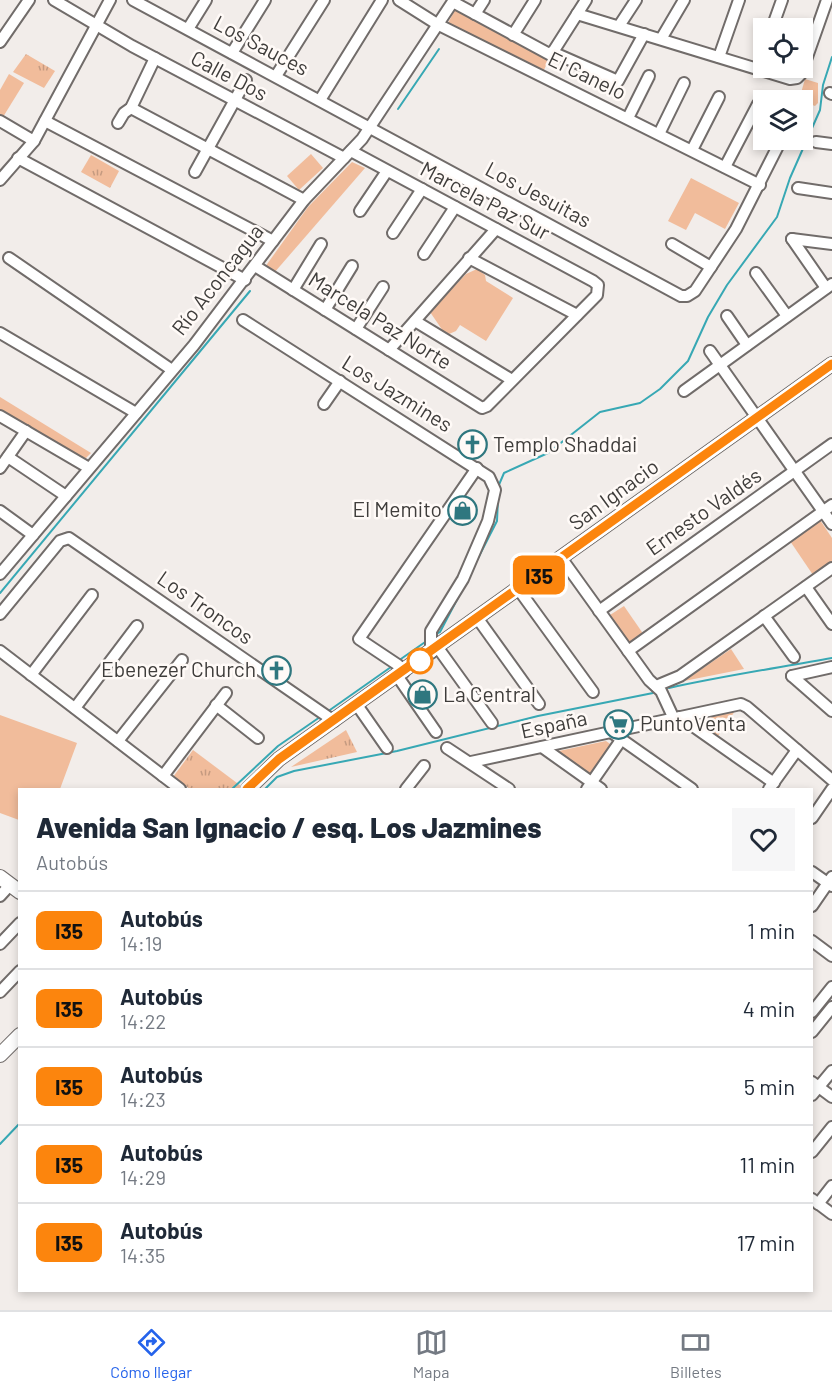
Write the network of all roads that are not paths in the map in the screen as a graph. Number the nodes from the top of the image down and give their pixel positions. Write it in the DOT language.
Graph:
graph roads {
  1 [pos="29,0"];
  2 [pos="54,0"];
  3 [pos="110,0"];
  4 [pos="133,0"];
  5 [pos="206,0"];
  6 [pos="266,0"];
  7 [pos="324,0"];
  8 [pos="382,0"];
  9 [pos="399,0"];
  10 [pos="484,0"];
  11 [pos="535,0"];
  12 [pos="586,0"];
  13 [pos="636,0"];
  14 [pos="684,0"];
  15 [pos="739,0"];
  16 [pos="782,0"];
  17 [pos="827,0"];
  18 [pos="453,1"];
  19 [pos="475,14"];
  20 [pos="578,14"];
  21 [pos="776,18"];
  22 [pos="437,24"];
  23 [pos="97,25"];
  24 [pos="619,26"];
  25 [pos="188,29"];
  26 [pos="644,34"];
  27 [pos="513,35"];
  28 [pos="661,39"];
  29 [pos="813,40"];
  30 [pos="0,42"];
  31 [pos="552,52"];
  32 [pos="232,53"];
  33 [pos="719,57"];
  34 [pos="154,58"];
  35 [pos="753,67"];
  36 [pos="276,76"];
  37 [pos="649,76"];
  38 [pos="246,80"];
  39 [pos="684,83"];
  40 [pos="719,97"];
  41 [pos="320,100"];
  42 [pos="234,101"];
  43 [pos="131,108"];
  44 [pos="753,114"];
  45 [pos="628,118"];
  46 [pos="45,120"];
  47 [pos="0,121"];
  48 [pos="118,123"];
  49 [pos="370,128"];
  50 [pos="659,134"];
  51 [pos="34,141"];
  52 [pos="816,142"];
  53 [pos="832,144"];
  54 [pos="207,149"];
  55 [pos="692,150"];
  56 [pos="776,150"];
  57 [pos="348,155"];
  58 [pos="18,158"];
  59 [pos="725,167"];
  60 [pos="387,171"];
  61 [pos="195,172"];
  62 [pos="0,180"];
  63 [pos="760,185"];
  64 [pos="798,188"];
  65 [pos="422,189"];
  66 [pos="832,193"];
  67 [pos="304,200"];
  68 [pos="455,207"];
  69 [pos="360,211"];
  70 [pos="496,229"];
  71 [pos="393,233"];
  72 [pos="273,241"];
  73 [pos="321,244"];
  74 [pos="672,244"];
  75 [pos="832,244"];
  76 [pos="424,254"];
  77 [pos="9,258"];
  78 [pos="469,258"];
  79 [pos="255,266"];
  80 [pos="352,266"];
  81 [pos="711,267"];
  82 [pos="756,273"];
  83 [pos="245,280"];
  84 [pos="829,286"];
  85 [pos="383,287"];
  86 [pos="293,290"];
  87 [pos="325,310"];
  88 [pos="577,315"];
  89 [pos="727,316"];
  90 [pos="787,316"];
  91 [pos="243,320"];
  92 [pos="414,321"];
  93 [pos="356,329"];
  94 [pos="0,333"];
  95 [pos="747,345"];
  96 [pos="389,350"];
  97 [pos="710,351"];
  98 [pos="832,364"];
  99 [pos="720,365"];
  100 [pos="172,370"];
  101 [pos="512,380"];
  102 [pos="340,381"];
  103 [pos="684,391"];
  104 [pos="324,404"];
  105 [pos="136,413"];
  106 [pos="0,416"];
  107 [pos="757,418"];
  108 [pos="26,431"];
  109 [pos="832,444"];
  110 [pos="8,458"];
  111 [pos="0,468"];
  112 [pos="89,468"];
  113 [pos="477,468"];
  114 [pos="795,471"];
  115 [pos="66,496"];
  116 [pos="828,508"];
  117 [pos="0,511"];
  118 [pos="832,524"];
  119 [pos="33,534"];
  120 [pos="562,558"];
  121 [pos="832,568"];
  122 [pos="0,574"];
  123 [pos="806,587"];
  124 [pos="519,590"];
  125 [pos="92,595"];
  126 [pos="599,610"];
  127 [pos="0,614"];
  128 [pos="764,616"];
  129 [pos="478,619"];
  130 [pos="832,624"];
  131 [pos="137,626"];
  132 [pos="434,648"];
  133 [pos="0,651"];
  134 [pos="628,651"];
  135 [pos="794,657"];
  136 [pos="182,660"];
  137 [pos="832,667"];
  138 [pos="398,669"];
  139 [pos="31,675"];
  140 [pos="656,686"];
  141 [pos="593,692"];
  142 [pos="226,693"];
  143 [pos="540,704"];
  144 [pos="216,705"];
  145 [pos="357,705"];
  146 [pos="75,708"];
  147 [pos="832,711"];
  148 [pos="327,717"];
  149 [pos="677,718"];
  150 [pos="492,723"];
  151 [pos="436,732"];
  152 [pos="610,732"];
  153 [pos="258,738"];
  154 [pos="621,740"];
  155 [pos="118,741"];
  156 [pos="447,747"];
  157 [pos="542,747"];
  158 [pos="387,748"];
  159 [pos="797,750"];
  160 [pos="471,762"];
  161 [pos="424,766"];
  162 [pos="163,776"];
  163 [pos="832,780"];
  164 [pos="772,786"];
  165 [pos="593,787"];
  166 [pos="179,788"];
  167 [pos="249,788"];
  168 [pos="407,788"];
  169 [pos="508,788"];
  170 [pos="691,788"];
  171 [pos="832,789"];
  172 [pos="813,817"];
  173 [pos="813,873"];
  174 [pos="830,882"];
  175 [pos="10,885"];
  176 [pos="0,896"];
  177 [pos="813,905"];
  178 [pos="18,925"];
  179 [pos="813,942"];
  180 [pos="0,944"];
  181 [pos="832,956"];
  182 [pos="18,973"];
  183 [pos="832,987"];
  184 [pos="0,992"];
  185 [pos="813,1006"];
  186 [pos="832,1008"];
  187 [pos="813,1031"];
  188 [pos="18,1037"];
  189 [pos="0,1055"];
  190 [pos="832,1071"];
  191 [pos="814,1088"];
  192 [pos="832,1097"];
  193 [pos="832,1127"];
  194 [pos="813,1151"];
  195 [pos="832,1186"];
  196 [pos="814,1201"];
  197 [pos="832,1214"];
  1 -- 30 [label="street"];
  2 -- 23 [label="street, Calle Dos"];
  3 -- 23 [label="street"];
  4 -- 25 [label="street, Los Sauces"];
  5 -- 25 [label="street"];
  6 -- 32 [label="street"];
  7 -- 36 [label="street"];
  8 -- 41 [label="street"];
  9 -- 22 [label="street, El Canelo"];
  10 -- 19 [label="street"];
  11 -- 27 [label="street"];
  12 -- 20 [label="street"];
  13 -- 24 [label="street"];
  14 -- 28 [label="street"];
  15 -- 33 [label="street"];
  16 -- 21 [label="street"];
  17 -- 29 [label="street"];
  18 -- 19 [label="street"];
  18 -- 22 [label="street, Río Aconcagua"];
  19 -- 27 [label="street"];
  20 -- 24 [label="street"];
  20 -- 31 [label="street"];
  22 -- 45 [label="street, El Canelo"];
  22 -- 49 [label="street, Río Aconcagua"];
  23 -- 34 [label="street, Calle Dos"];
  23 -- 46 [label="street"];
  24 -- 26 [label="street"];
  25 -- 32 [label="street, Los Sauces"];
  26 -- 28 [label="street"];
  26 -- 31 [label="street"];
  27 -- 31 [label="street"];
  28 -- 33 [label="street"];
  32 -- 36 [label="street, Los Sauces"];
  33 -- 35 [label="street"];
  34 -- 42 [label="street, Calle Dos"];
  34 -- 43 [label="street"];
  36 -- 41 [label="street, Los Sauces"];
  37 -- 45 [label="street"];
  38 -- 42 [label="street"];
  39 -- 50 [label="street"];
  40 -- 55 [label="street"];
  41 -- 49 [label="street, Los Sauces"];
  42 -- 54 [label="street"];
  42 -- 57 [label="street, Calle Dos"];
  43 -- 48 [label="street"];
  43 -- 54 [label="street"];
  44 -- 59 [label="street"];
  45 -- 50 [label="street, El Canelo"];
  46 -- 51 [label="street"];
  46 -- 72 [label="street"];
  47 -- 51 [label="street"];
  49 -- 57 [label="street, Río Aconcagua"];
  49 -- 81 [label="street, Los Jesuitas"];
  50 -- 55 [label="street, El Canelo"];
  51 -- 58 [label="street"];
  52 -- 53 [label="street"];
  54 -- 61 [label="street"];
  54 -- 67 [label="street"];
  55 -- 59 [label="street, El Canelo"];
  56 -- 63 [label="street"];
  57 -- 60 [label="street, Marcela Paz Sur"];
  57 -- 67 [label="street, Río Aconcagua"];
  58 -- 62 [label="street"];
  58 -- 83 [label="street"];
  59 -- 63 [label="street, El Canelo"];
  60 -- 65 [label="street, Marcela Paz Sur"];
  60 -- 69 [label="street"];
  63 -- 81 [label="street"];
  64 -- 66 [label="street"];
  65 -- 68 [label="street, Marcela Paz Sur"];
  65 -- 71 [label="street"];
  67 -- 72 [label="street, Río Aconcagua"];
  68 -- 70 [label="street, Marcela Paz Sur"];
  68 -- 76 [label="street"];
  70 -- 78 [label="street"];
  70 -- 88 [label="street, Marcela Paz Sur"];
  72 -- 79 [label="street, Río Aconcagua"];
  73 -- 86 [label="street"];
  74 -- 81 [label="street"];
  75 -- 84 [label="street"];
  77 -- 100 [label="street"];
  78 -- 88 [label="street"];
  78 -- 92 [label="street"];
  79 -- 83 [label="street, Río Aconcagua"];
  79 -- 86 [label="street, Marcela Paz Norte"];
  80 -- 87 [label="street"];
  82 -- 90 [label="street"];
  83 -- 100 [label="street, Río Aconcagua"];
  84 -- 90 [label="street"];
  85 -- 93 [label="street"];
  86 -- 87 [label="street, Marcela Paz Norte"];
  87 -- 93 [label="street, Marcela Paz Norte"];
  88 -- 101 [label="street"];
  89 -- 95 [label="street"];
  90 -- 95 [label="street"];
  91 -- 102 [label="street, Los Jazmines"];
  92 -- 96 [label="street"];
  92 -- 101 [label="street"];
  93 -- 96 [label="street, Marcela Paz Norte"];
  94 -- 105 [label="street"];
  95 -- 99 [label="street"];
  96 -- 101 [label="street, Marcela Paz Norte"];
  97 -- 99 [label="street"];
  98 -- 107 [label="main road, San Ignacio"];
  99 -- 103 [label="street"];
  99 -- 107 [label="street"];
  100 -- 105 [label="street, Río Aconcagua"];
  102 -- 104 [label="street"];
  102 -- 113 [label="street, Los Jazmines"];
  105 -- 112 [label="street, Río Aconcagua"];
  106 -- 108 [label="street"];
  107 -- 114 [label="street"];
  107 -- 120 [label="main road, San Ignacio"];
  108 -- 110 [label="street"];
  108 -- 112 [label="street"];
  109 -- 114 [label="street, Ernesto Valdés"];
  110 -- 111 [label="street"];
  110 -- 115 [label="street"];
  112 -- 115 [label="street, Río Aconcagua"];
  113 -- 132 [label="street, Los Jazmines"];
  113 -- 138 [label="street"];
  114 -- 116 [label="street"];
  114 -- 126 [label="street, Ernesto Valdés"];
  115 -- 119 [label="street, Río Aconcagua"];
  116 -- 118 [label="street"];
  116 -- 134 [label="street"];
  117 -- 119 [label="street"];
  119 -- 122 [label="street, Río Aconcagua"];
  120 -- 124 [label="main road, San Ignacio"];
  120 -- 126 [label="street"];
  121 -- 123 [label="street"];
  123 -- 128 [label="street"];
  123 -- 130 [label="street"];
  124 -- 129 [label="main road, San Ignacio"];
  124 -- 141 [label="street"];
  125 -- 139 [label="street"];
  126 -- 134 [label="street"];
  127 -- 148 [label="street, Los Troncos"];
  128 -- 135 [label="street"];
  128 -- 140 [label="street"];
  129 -- 132 [label="main road, San Ignacio"];
  129 -- 143 [label="street"];
  131 -- 146 [label="street"];
  132 -- 138 [label="main road, San Ignacio"];
  132 -- 150 [label="street"];
  133 -- 139 [label="street"];
  134 -- 140 [label="street"];
  136 -- 155 [label="street"];
  137 -- 147 [label="street"];
  138 -- 145 [label="main road, San Ignacio"];
  138 -- 151 [label="street"];
  139 -- 146 [label="street"];
  140 -- 149 [label="street"];
  142 -- 144 [label="street"];
  144 -- 153 [label="street"];
  144 -- 162 [label="street"];
  145 -- 148 [label="main road, San Ignacio"];
  145 -- 158 [label="street"];
  146 -- 155 [label="street"];
  148 -- 167 [label="main road, San Ignacio"];
  149 -- 152 [label="street, España"];
  149 -- 159 [label="street, España"];
  149 -- 164 [label="street"];
  152 -- 154 [label="street"];
  152 -- 157 [label="street, España"];
  154 -- 165 [label="street"];
  154 -- 170 [label="street"];
  155 -- 162 [label="street"];
  156 -- 160 [label="street"];
  157 -- 160 [label="street, España"];
  157 -- 165 [label="street"];
  159 -- 163 [label="street, España"];
  159 -- 164 [label="street"];
  160 -- 169 [label="street"];
  161 -- 168 [label="street"];
  162 -- 166 [label="street"];
  171 -- 172 [label="street"];
  173 -- 174 [label="street"];
  174 -- 177 [label="street"];
  175 -- 176 [label="street"];
  178 -- 180 [label="street"];
  179 -- 181 [label="street"];
  182 -- 184 [label="street"];
  183 -- 185 [label="street"];
  186 -- 187 [label="street"];
  188 -- 189 [label="main road"];
  190 -- 191 [label="street"];
  191 -- 192 [label="street"];
  193 -- 194 [label="street"];
  195 -- 196 [label="street"];
  196 -- 197 [label="street"];
}
